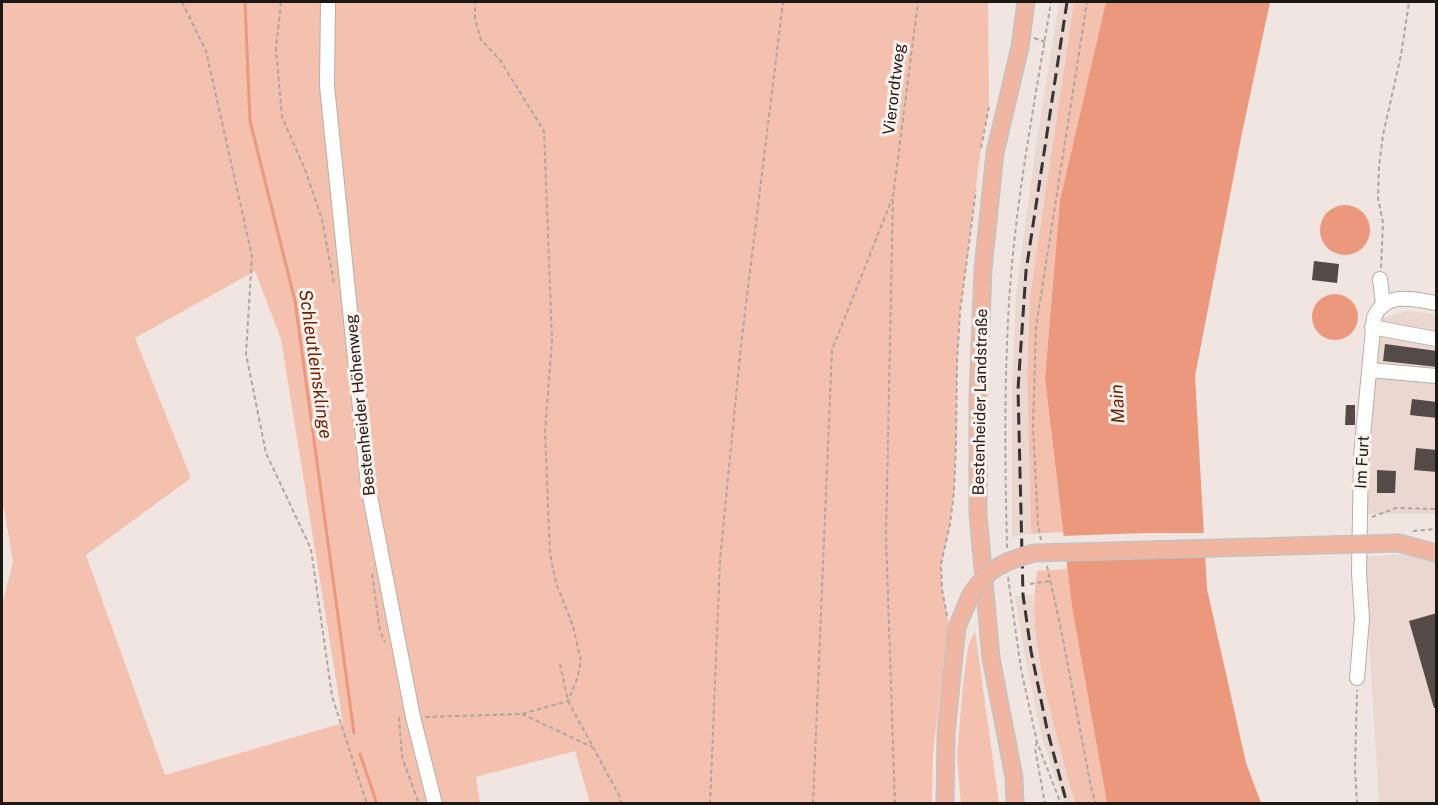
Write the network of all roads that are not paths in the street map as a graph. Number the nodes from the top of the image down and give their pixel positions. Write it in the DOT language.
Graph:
graph roads {
  1 [pos="328,2"];
  2 [pos="1026,2"];
  3 [pos="1380,279"];
  4 [pos="1437,303"];
  5 [pos="1383,304"];
  6 [pos="1372,327"];
  7 [pos="1437,339"];
  8 [pos="1370,370"];
  9 [pos="1437,376"];
  10 [pos="1437,553"];
  11 [pos="1357,678"];
  12 [pos="435,804"];
  13 [pos="945,804"];
  14 [pos="1015,804"];
  1 -- 12 [label="street, Bestenheider Höhenweg"];
  2 -- 14 [label="main road, Bestenheider Landstraße"];
  3 -- 5 [label="street"];
  4 -- 5 [label="street"];
  5 -- 6 [label="street, Im Furt"];
  6 -- 7 [label="street"];
  6 -- 8 [label="street, Im Furt"];
  8 -- 9 [label="street"];
  8 -- 11 [label="street, Im Furt"];
  10 -- 13 [label="main road, bridge"];
}
